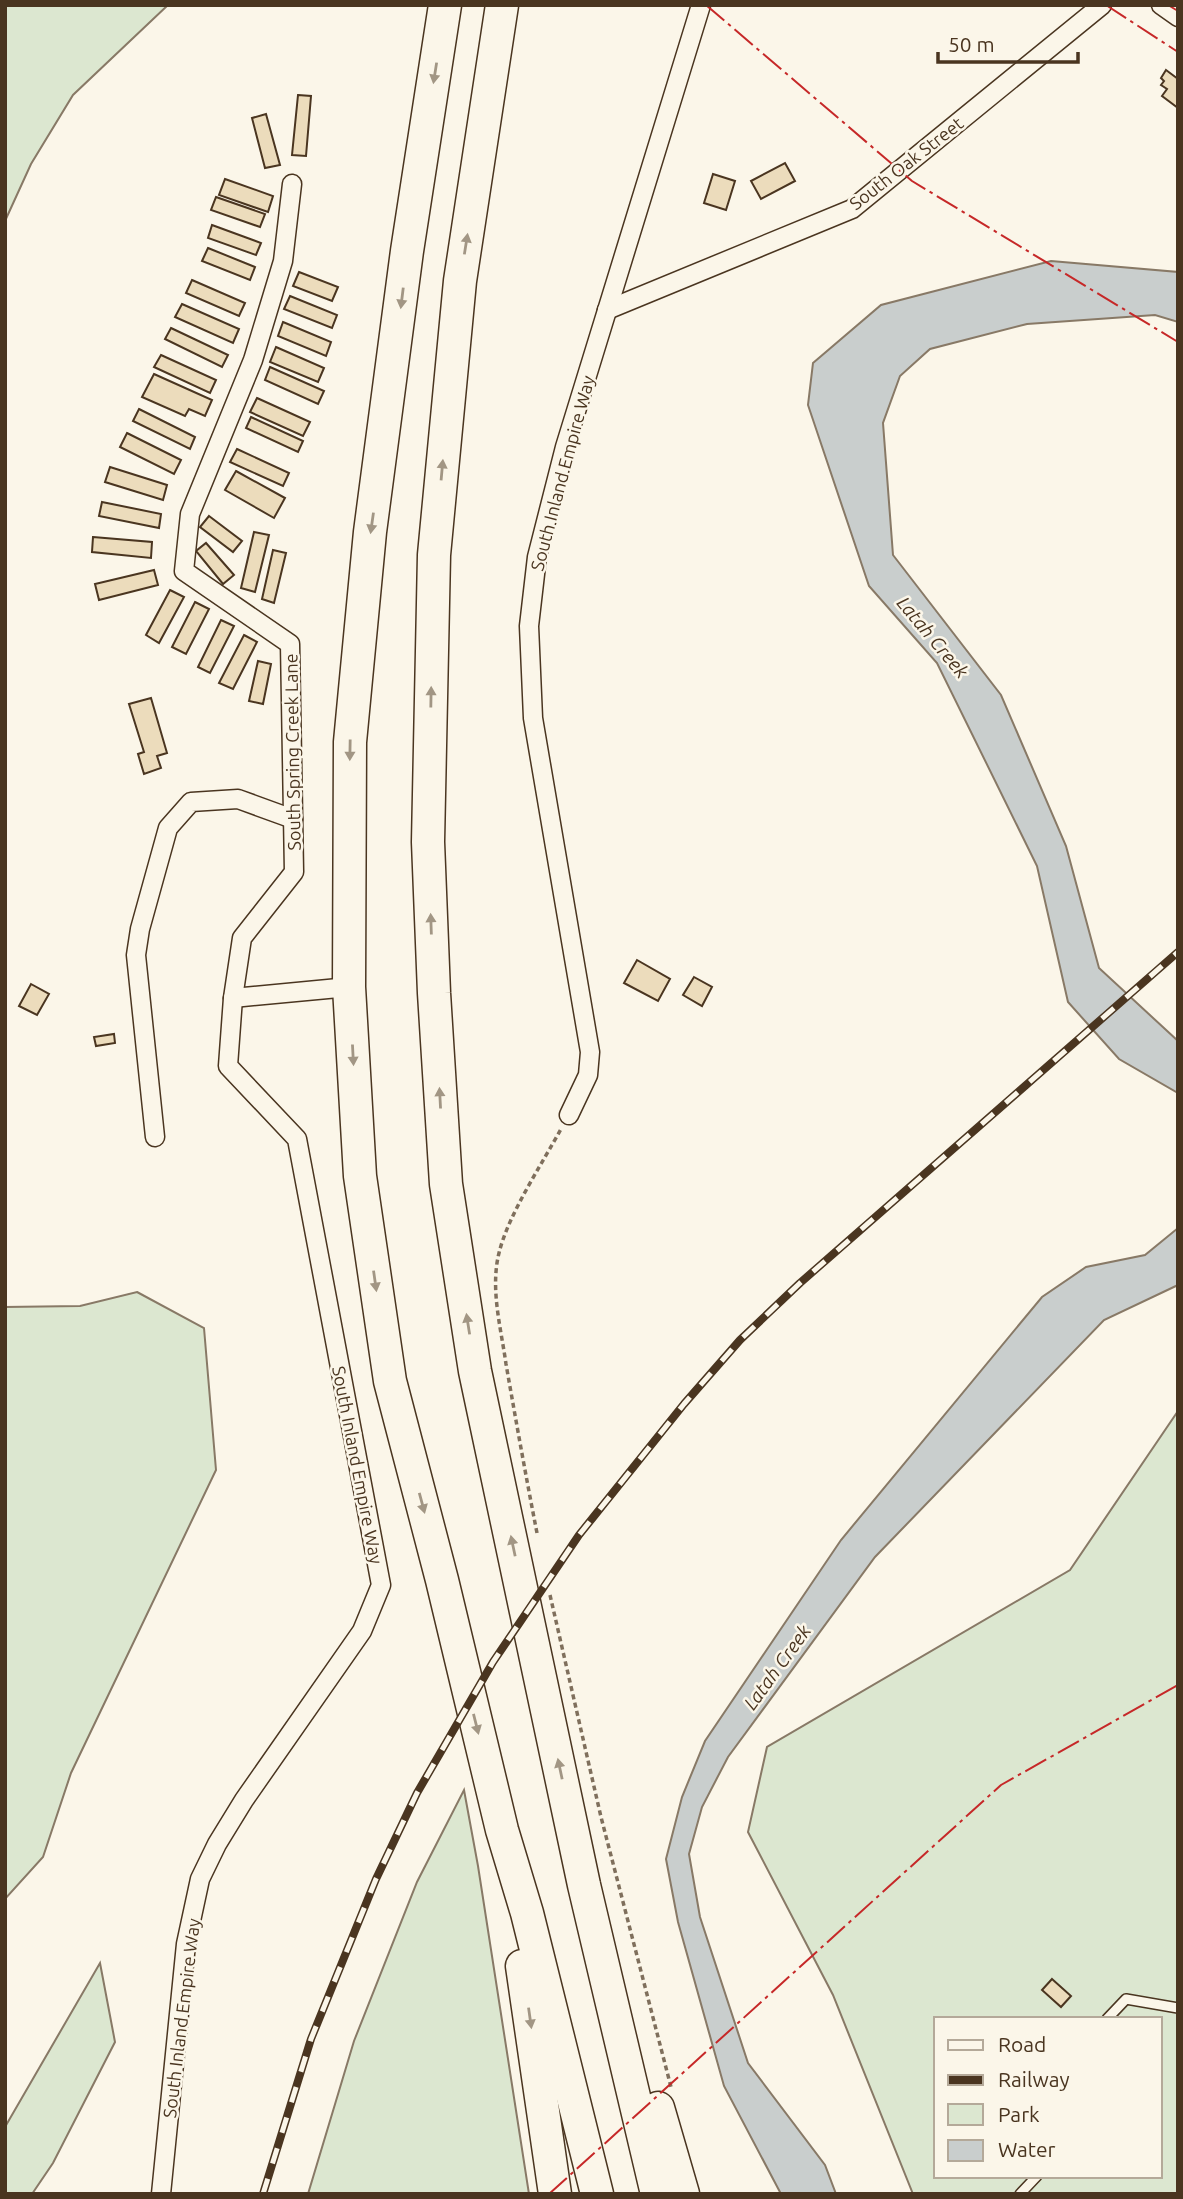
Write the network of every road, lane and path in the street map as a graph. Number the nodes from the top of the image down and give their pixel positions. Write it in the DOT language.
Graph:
graph roads {
  1 [pos="445,5"];
  2 [pos="502,5"];
  3 [pos="702,5"];
  4 [pos="1102,5"];
  5 [pos="1161,5"];
  6 [pos="1178,17"];
  7 [pos="292,184"];
  8 [pos="607,310"];
  9 [pos="293,819"];
  10 [pos="349,987"];
  11 [pos="233,998"];
  12 [pos="569,1115"];
  13 [pos="155,1136"];
  14 [pos="538,1539"];
  15 [pos="549,1590"];
  16 [pos="571,1821"];
  17 [pos="502,1830"];
  18 [pos="1178,2008"];
  19 [pos="1109,2017"];
  20 [pos="671,2087"];
  21 [pos="1035,2178"];
  22 [pos="161,2194"];
  23 [pos="555,2194"];
  24 [pos="597,2194"];
  25 [pos="657,2194"];
  26 [pos="682,2194"];
  27 [pos="1020,2194"];
  1 -- 10 [label="highway, one-way"];
  16 -- 2 [label="highway, one-way"];
  3 -- 8 [label="street, South Inland Empire Way"];
  4 -- 8 [label="street, South Oak Street"];
  5 -- 6 [label="street"];
  7 -- 9 [label="street, South Spring Creek Lane"];
  8 -- 12 [label="street, South Inland Empire Way"];
  9 -- 11 [label="street, South Spring Creek Lane"];
  9 -- 13 [label="street"];
  10 -- 11 [label="street"];
  10 -- 17 [label="highway, one-way"];
  11 -- 22 [label="street, South Inland Empire Way"];
  12 -- 14 [label="path"];
  15 -- 20 [label="path"];
  16 -- 25 [label="highway"];
  16 -- 26 [label="highway"];
  17 -- 23 [label="highway, one-way"];
  17 -- 24 [label="highway"];
  18 -- 19 [label="lane"];
  21 -- 27 [label="lane"];
}
